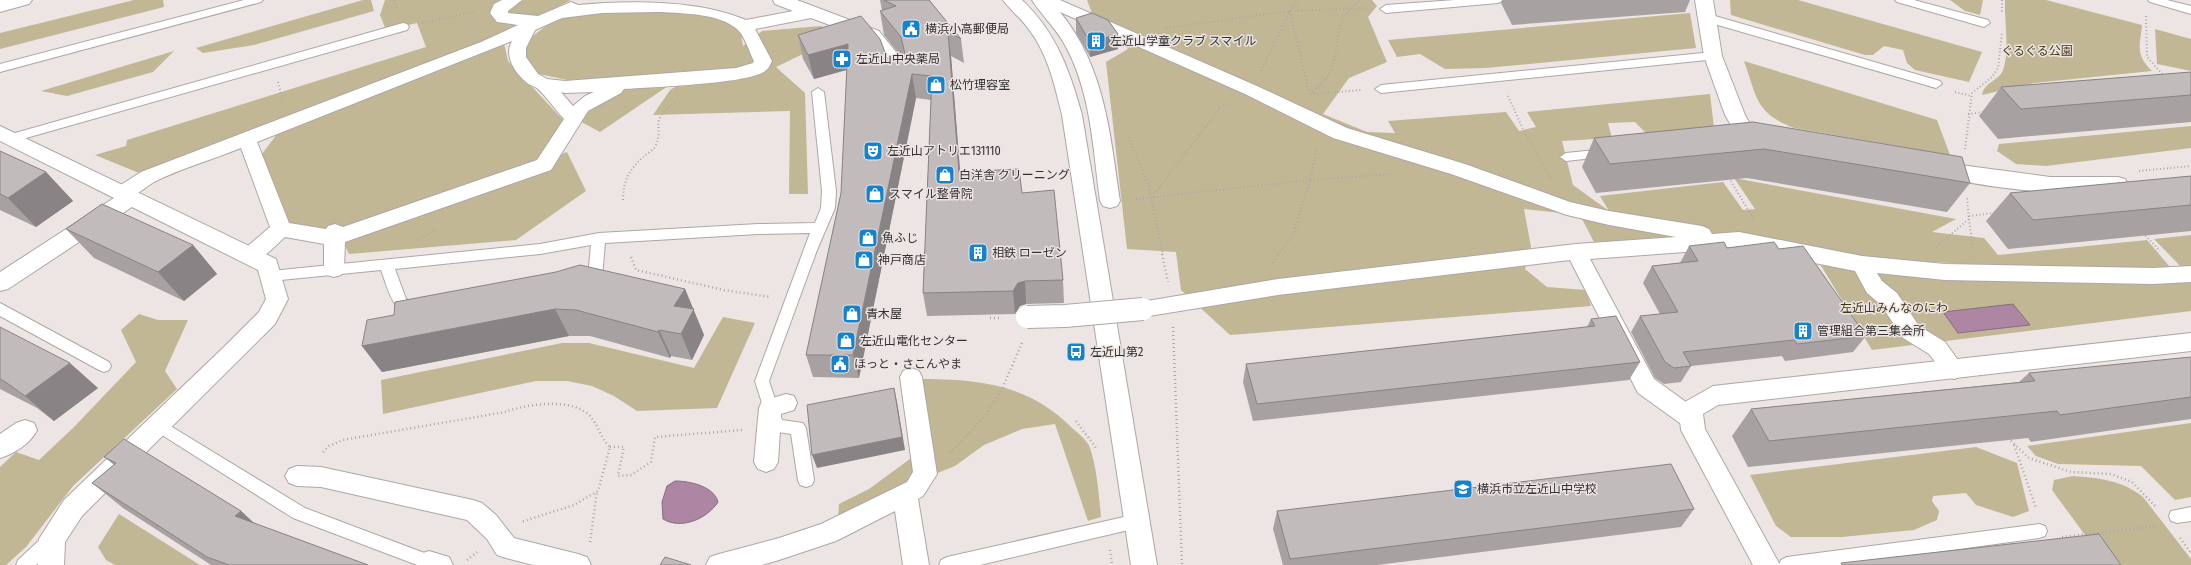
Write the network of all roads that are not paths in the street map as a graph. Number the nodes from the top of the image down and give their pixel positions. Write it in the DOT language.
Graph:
graph roads {
  1 [pos="23,0"];
  2 [pos="257,0"];
  3 [pos="585,0"];
  4 [pos="781,0"];
  5 [pos="1012,0"];
  6 [pos="1040,0"];
  7 [pos="1046,0"];
  8 [pos="1498,0"];
  9 [pos="1901,0"];
  10 [pos="2154,0"];
  11 [pos="641,1"];
  12 [pos="699,2"];
  13 [pos="0,6"];
  14 [pos="506,6"];
  15 [pos="1386,8"];
  16 [pos="1706,9"];
  17 [pos="2191,10"];
  18 [pos="813,12"];
  19 [pos="559,13"];
  20 [pos="1984,23"];
  21 [pos="534,24"];
  22 [pos="744,26"];
  23 [pos="402,27"];
  24 [pos="487,46"];
  25 [pos="1713,56"];
  26 [pos="517,57"];
  27 [pos="0,68"];
  28 [pos="898,78"];
  29 [pos="633,83"];
  30 [pos="543,84"];
  31 [pos="1936,84"];
  32 [pos="1381,89"];
  33 [pos="818,92"];
  34 [pos="573,118"];
  35 [pos="6,136"];
  36 [pos="246,138"];
  37 [pos="1779,142"];
  38 [pos="1621,151"];
  39 [pos="1566,157"];
  40 [pos="1918,165"];
  41 [pos="2138,177"];
  42 [pos="127,195"];
  43 [pos="1110,201"];
  44 [pos="819,228"];
  45 [pos="281,229"];
  46 [pos="334,235"];
  47 [pos="599,238"];
  48 [pos="1739,240"];
  49 [pos="1576,252"];
  50 [pos="249,256"];
  51 [pos="386,264"];
  52 [pos="1862,264"];
  53 [pos="334,269"];
  54 [pos="2186,274"];
  55 [pos="270,276"];
  56 [pos="595,277"];
  57 [pos="579,280"];
  58 [pos="609,281"];
  59 [pos="0,283"];
  60 [pos="427,308"];
  61 [pos="0,309"];
  62 [pos="1030,317"];
  63 [pos="2191,342"];
  64 [pos="104,366"];
  65 [pos="1954,370"];
  66 [pos="911,377"];
  67 [pos="778,406"];
  68 [pos="1692,419"];
  69 [pos="159,425"];
  70 [pos="25,430"];
  71 [pos="0,448"];
  72 [pos="766,462"];
  73 [pos="297,476"];
  74 [pos="806,480"];
  75 [pos="905,494"];
  76 [pos="1138,521"];
  77 [pos="2039,531"];
  78 [pos="52,539"];
  79 [pos="584,557"];
  80 [pos="434,563"];
  81 [pos="24,565"];
  82 [pos="51,565"];
  83 [pos="719,565"];
  84 [pos="916,565"];
  85 [pos="947,565"];
  86 [pos="1144,565"];
  87 [pos="1767,565"];
  88 [pos="1787,565"];
  1 -- 13 [label="street"];
  2 -- 27 [label="lane"];
  3 -- 19 [label="street"];
  4 -- 18 [label="street"];
  5 -- 76 [label="street"];
  6 -- 43 [label="street"];
  7 -- 48 [label="street"];
  8 -- 15 [label="lane"];
  9 -- 20 [label="lane"];
  10 -- 17 [label="lane"];
  11 -- 12 [label="street"];
  11 -- 19 [label="street"];
  12 -- 22 [label="street"];
  14 -- 21 [label="street"];
  14 -- 24 [label="street"];
  16 -- 25 [label="street"];
  16 -- 31 [label="lane"];
  18 -- 22 [label="street"];
  18 -- 28 [label="street"];
  19 -- 21 [label="street"];
  21 -- 24 [label="street"];
  21 -- 26 [label="street"];
  22 -- 29 [label="street"];
  23 -- 35 [label="lane"];
  24 -- 26 [label="street"];
  24 -- 36 [label="street"];
  25 -- 32 [label="lane"];
  25 -- 37 [label="street"];
  26 -- 30 [label="street"];
  29 -- 30 [label="street"];
  29 -- 34 [label="street"];
  30 -- 34 [label="street"];
  33 -- 44 [label="lane"];
  34 -- 46 [label="street"];
  35 -- 42 [label="street"];
  36 -- 42 [label="street"];
  36 -- 45 [label="street"];
  38 -- 39 [label="lane"];
  40 -- 41 [label="street"];
  42 -- 50 [label="street"];
  42 -- 59 [label="street"];
  44 -- 47 [label="lane"];
  44 -- 67 [label="lane"];
  45 -- 46 [label="street"];
  45 -- 50 [label="street"];
  46 -- 53 [label="street"];
  47 -- 51 [label="lane"];
  47 -- 56 [label="lane"];
  48 -- 49 [label="street"];
  48 -- 52 [label="street"];
  49 -- 62 [label="street, bridge"];
  49 -- 68 [label="street"];
  50 -- 55 [label="street"];
  51 -- 53 [label="lane"];
  51 -- 60 [label="lane"];
  52 -- 54 [label="street"];
  52 -- 65 [label="street"];
  53 -- 55 [label="lane"];
  55 -- 69 [label="street"];
  56 -- 57 [label="lane"];
  56 -- 58 [label="lane"];
  61 -- 64 [label="lane"];
  63 -- 65 [label="street"];
  65 -- 68 [label="street"];
  66 -- 75 [label="street"];
  67 -- 72 [label="street"];
  67 -- 74 [label="lane"];
  68 -- 87 [label="street"];
  69 -- 78 [label="street"];
  69 -- 80 [label="lane"];
  70 -- 71 [label="street"];
  73 -- 79 [label="street"];
  75 -- 83 [label="street"];
  75 -- 84 [label="street"];
  76 -- 85 [label="lane"];
  76 -- 86 [label="street"];
  77 -- 88 [label="lane"];
  78 -- 81 [label="lane"];
  78 -- 82 [label="street"];
}
